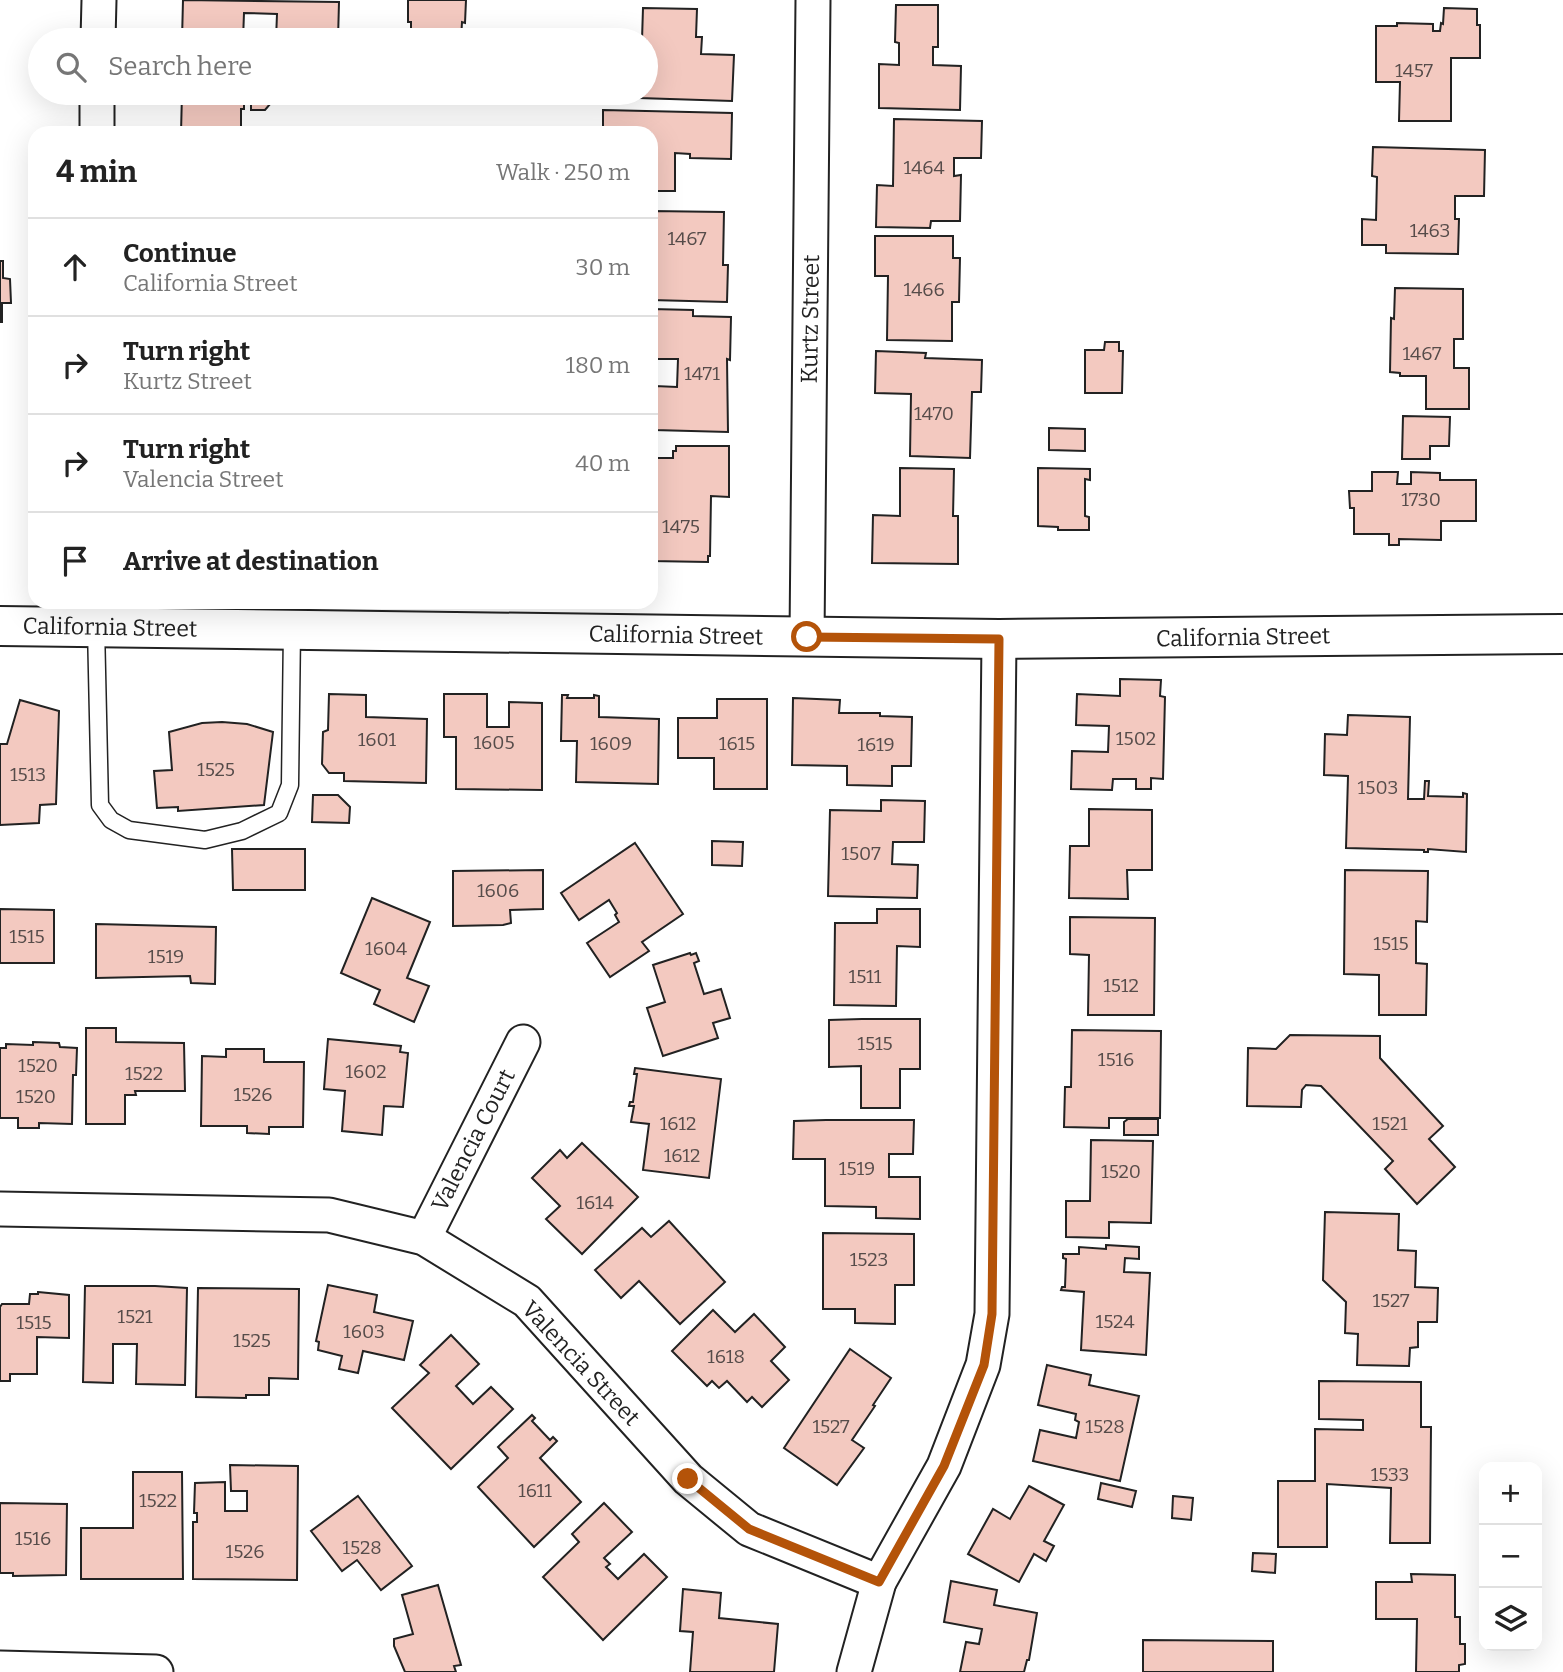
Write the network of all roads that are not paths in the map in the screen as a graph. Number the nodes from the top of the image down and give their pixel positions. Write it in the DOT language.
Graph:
graph roads {
  1 [pos="99,0"];
  2 [pos="813,0"];
  3 [pos="98,28"];
  4 [pos="97,105"];
  5 [pos="97,126"];
  6 [pos="92,619"];
  7 [pos="0,626"];
  8 [pos="292,630"];
  9 [pos="1563,634"];
  10 [pos="807,637"];
  11 [pos="999,639"];
  12 [pos="523,1042"];
  13 [pos="0,1209"];
  14 [pos="424,1238"];
  15 [pos="879,1582"];
  16 [pos="0,1668"];
  17 [pos="156,1672"];
  18 [pos="854,1672"];
  1 -- 3 [label="street"];
  2 -- 10 [label="street, Kurtz Street"];
  4 -- 5 [label="street"];
  6 -- 7 [label="main road, California Street"];
  6 -- 8 [label="main road, California Street"];
  6 -- 8 [label="lane"];
  8 -- 10 [label="main road, California Street"];
  9 -- 11 [label="main road, California Street"];
  10 -- 11 [label="main road, California Street"];
  11 -- 15 [label="street"];
  12 -- 14 [label="street, Valencia Court"];
  13 -- 14 [label="street, Valencia Street"];
  14 -- 15 [label="street, Valencia Street"];
  15 -- 18 [label="street"];
  16 -- 17 [label="street"];
}
